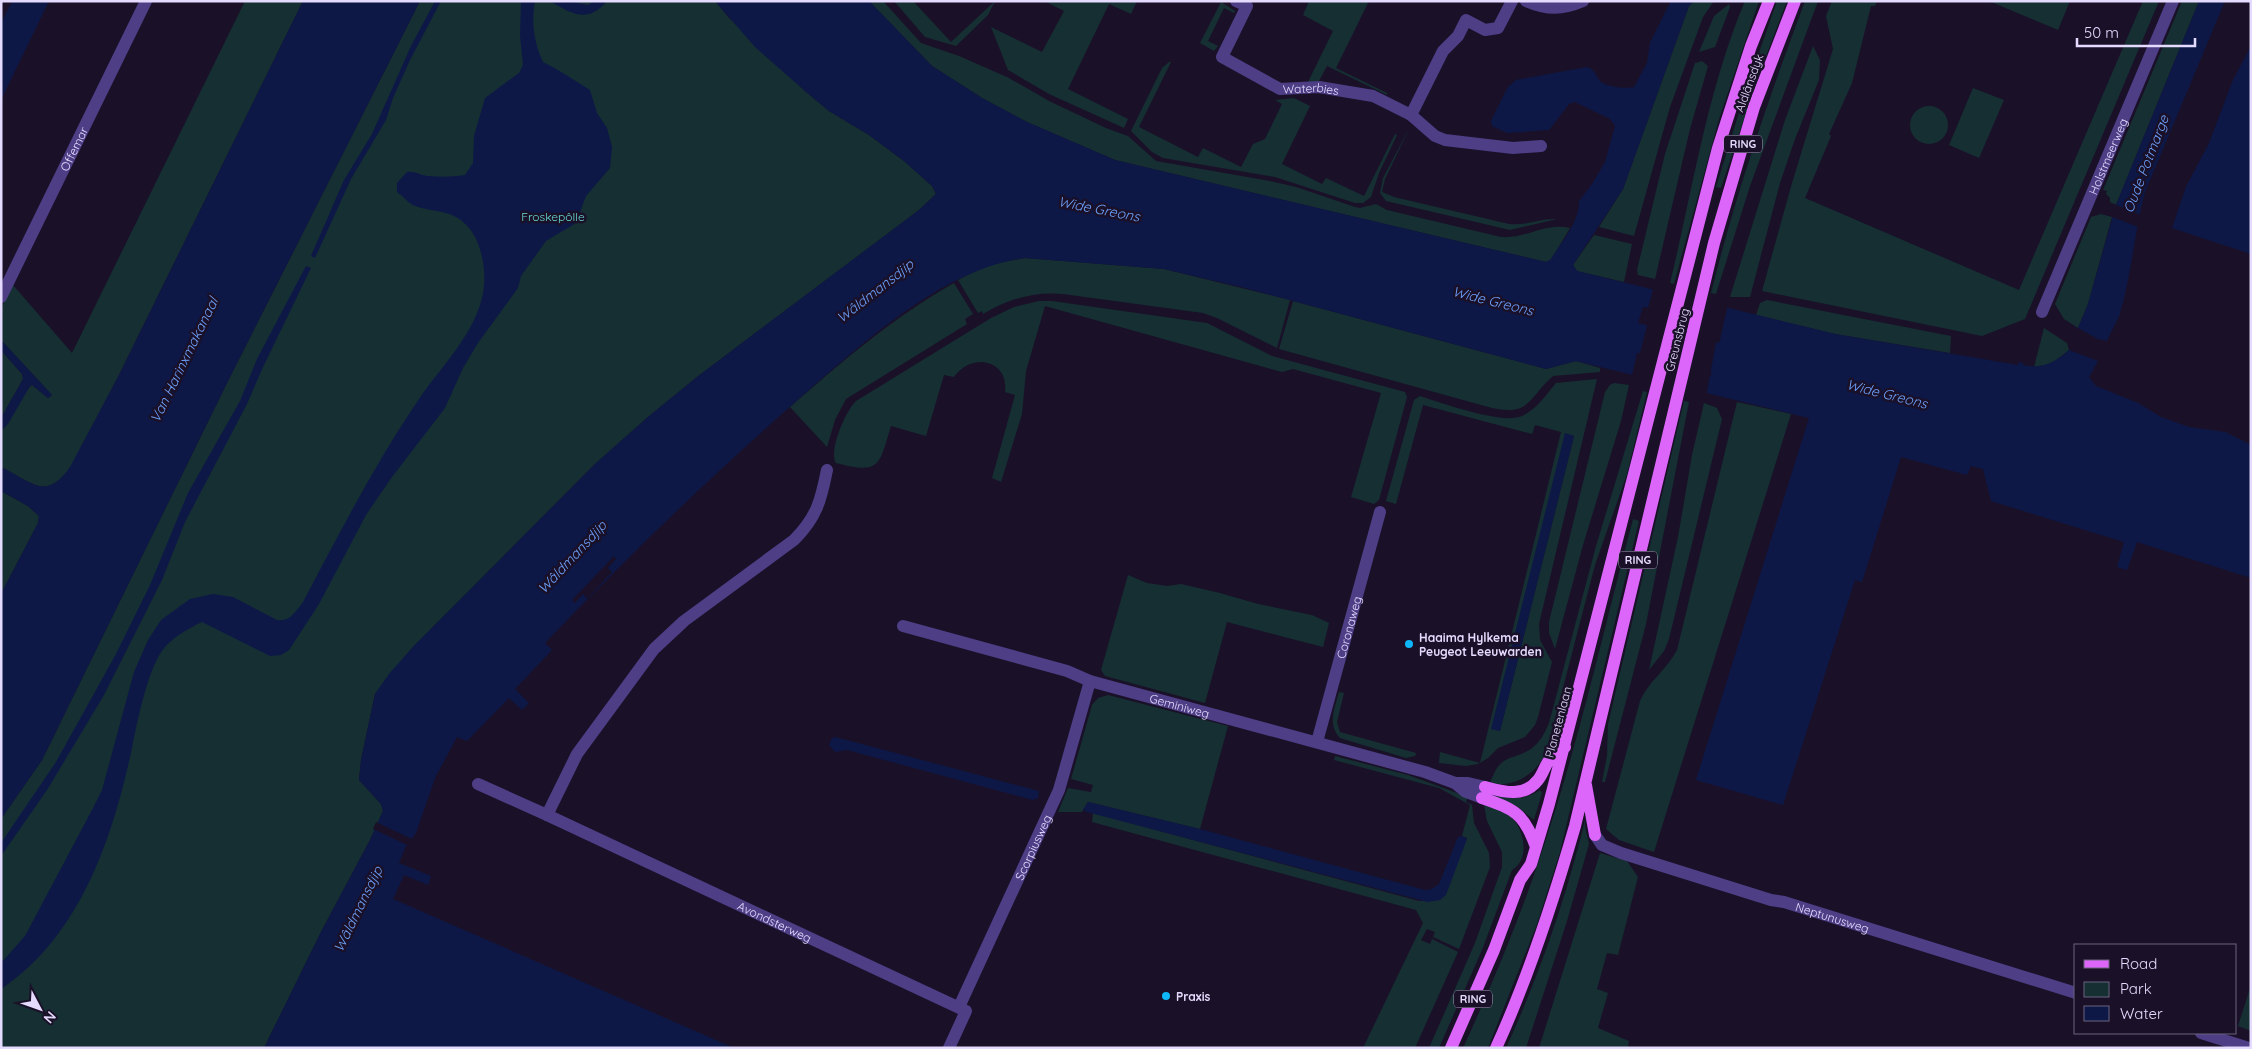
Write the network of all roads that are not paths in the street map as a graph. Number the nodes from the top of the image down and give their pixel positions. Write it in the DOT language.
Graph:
graph roads {
  1 [pos="146,1"];
  2 [pos="1236,1"];
  3 [pos="1512,1"];
  4 [pos="1526,1"];
  5 [pos="1583,1"];
  6 [pos="1769,1"];
  7 [pos="1795,1"];
  8 [pos="2173,1"];
  9 [pos="1411,115"];
  10 [pos="1541,146"];
  11 [pos="1682,286"];
  12 [pos="1703,291"];
  13 [pos="1,297"];
  14 [pos="2042,312"];
  15 [pos="1656,391"];
  16 [pos="827,470"];
  17 [pos="1380,512"];
  18 [pos="903,626"];
  19 [pos="1090,681"];
  20 [pos="1317,742"];
  21 [pos="1566,747"];
  22 [pos="1585,783"];
  23 [pos="478,784"];
  24 [pos="1483,792"];
  25 [pos="548,815"];
  26 [pos="1595,835"];
  27 [pos="1536,847"];
  28 [pos="2074,992"];
  29 [pos="959,1008"];
  30 [pos="2204,1034"];
  31 [pos="949,1048"];
  32 [pos="1451,1048"];
  33 [pos="1496,1048"];
  34 [pos="2249,1048"];
  1 -- 13 [label="street, Offemar"];
  2 -- 9 [label="street, Waterbies"];
  3 -- 9 [label="street"];
  4 -- 5 [label="street"];
  6 -- 11 [label="main road, Aldlânsdyk / RING"];
  7 -- 12 [label="main road, Aldlânsdyk / RING"];
  8 -- 14 [label="street, Holstmeerweg"];
  9 -- 10 [label="street, Waterbies"];
  11 -- 15 [label="main road, Greunsbrug / RING"];
  12 -- 22 [label="main road, Greunsbrug / RING"];
  15 -- 21 [label="main road, Planetenlaan / RING"];
  16 -- 25 [label="street"];
  17 -- 20 [label="street, Coronaweg"];
  18 -- 19 [label="street, Geminiweg"];
  19 -- 20 [label="street, Geminiweg"];
  19 -- 29 [label="street, Scorpiusweg"];
  20 -- 24 [label="street, Geminiweg"];
  21 -- 24 [label="main road"];
  21 -- 27 [label="main road, Planetenlaan / RING"];
  22 -- 26 [label="main road"];
  22 -- 33 [label="main road, RING"];
  23 -- 25 [label="street, Avondsterweg"];
  24 -- 27 [label="main road"];
  25 -- 29 [label="street, Avondsterweg"];
  26 -- 28 [label="street, Neptunusweg"];
  27 -- 32 [label="main road, Planetenlaan / RING"];
  29 -- 31 [label="street"];
  30 -- 34 [label="street"];
}
